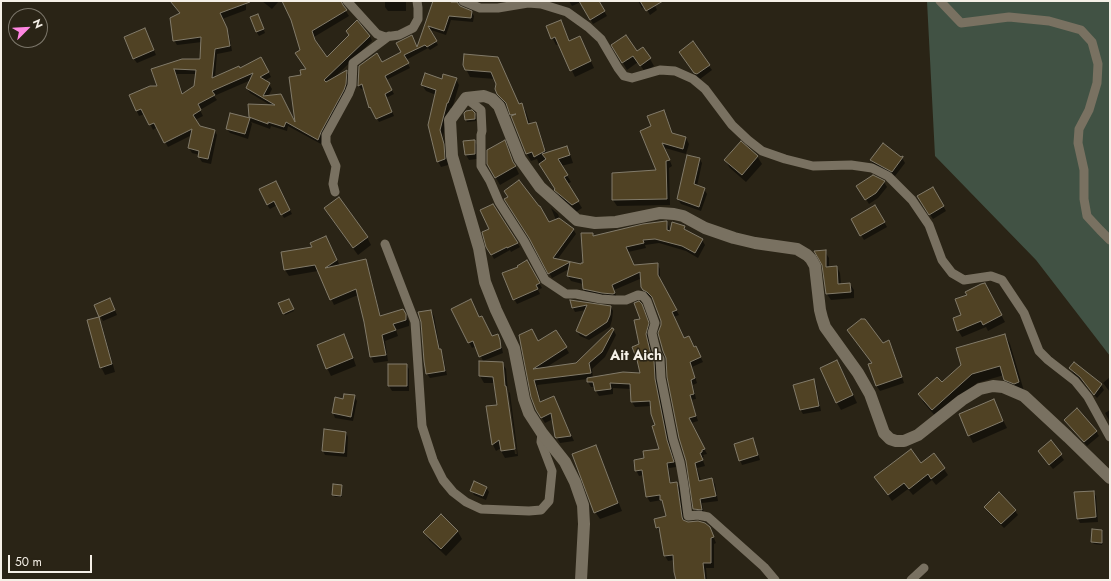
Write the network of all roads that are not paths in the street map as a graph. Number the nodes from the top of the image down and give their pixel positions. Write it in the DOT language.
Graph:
graph roads {
  1 [pos="347,1"];
  2 [pos="417,1"];
  3 [pos="463,1"];
  4 [pos="940,1"];
  5 [pos="389,36"];
  6 [pos="466,98"];
  7 [pos="335,192"];
  8 [pos="1110,240"];
  9 [pos="386,244"];
  10 [pos="542,432"];
  11 [pos="1110,437"];
  12 [pos="1110,478"];
  13 [pos="924,568"];
  14 [pos="581,580"];
  15 [pos="775,580"];
  16 [pos="911,580"];
  1 -- 5 [label="street"];
  2 -- 5 [label="street"];
  3 -- 11 [label="street"];
  4 -- 8 [label="street"];
  5 -- 7 [label="street"];
  6 -- 10 [label="main road"];
  6 -- 12 [label="main road"];
  6 -- 15 [label="street"];
  9 -- 10 [label="street"];
  10 -- 14 [label="main road"];
  13 -- 16 [label="street"];
}
